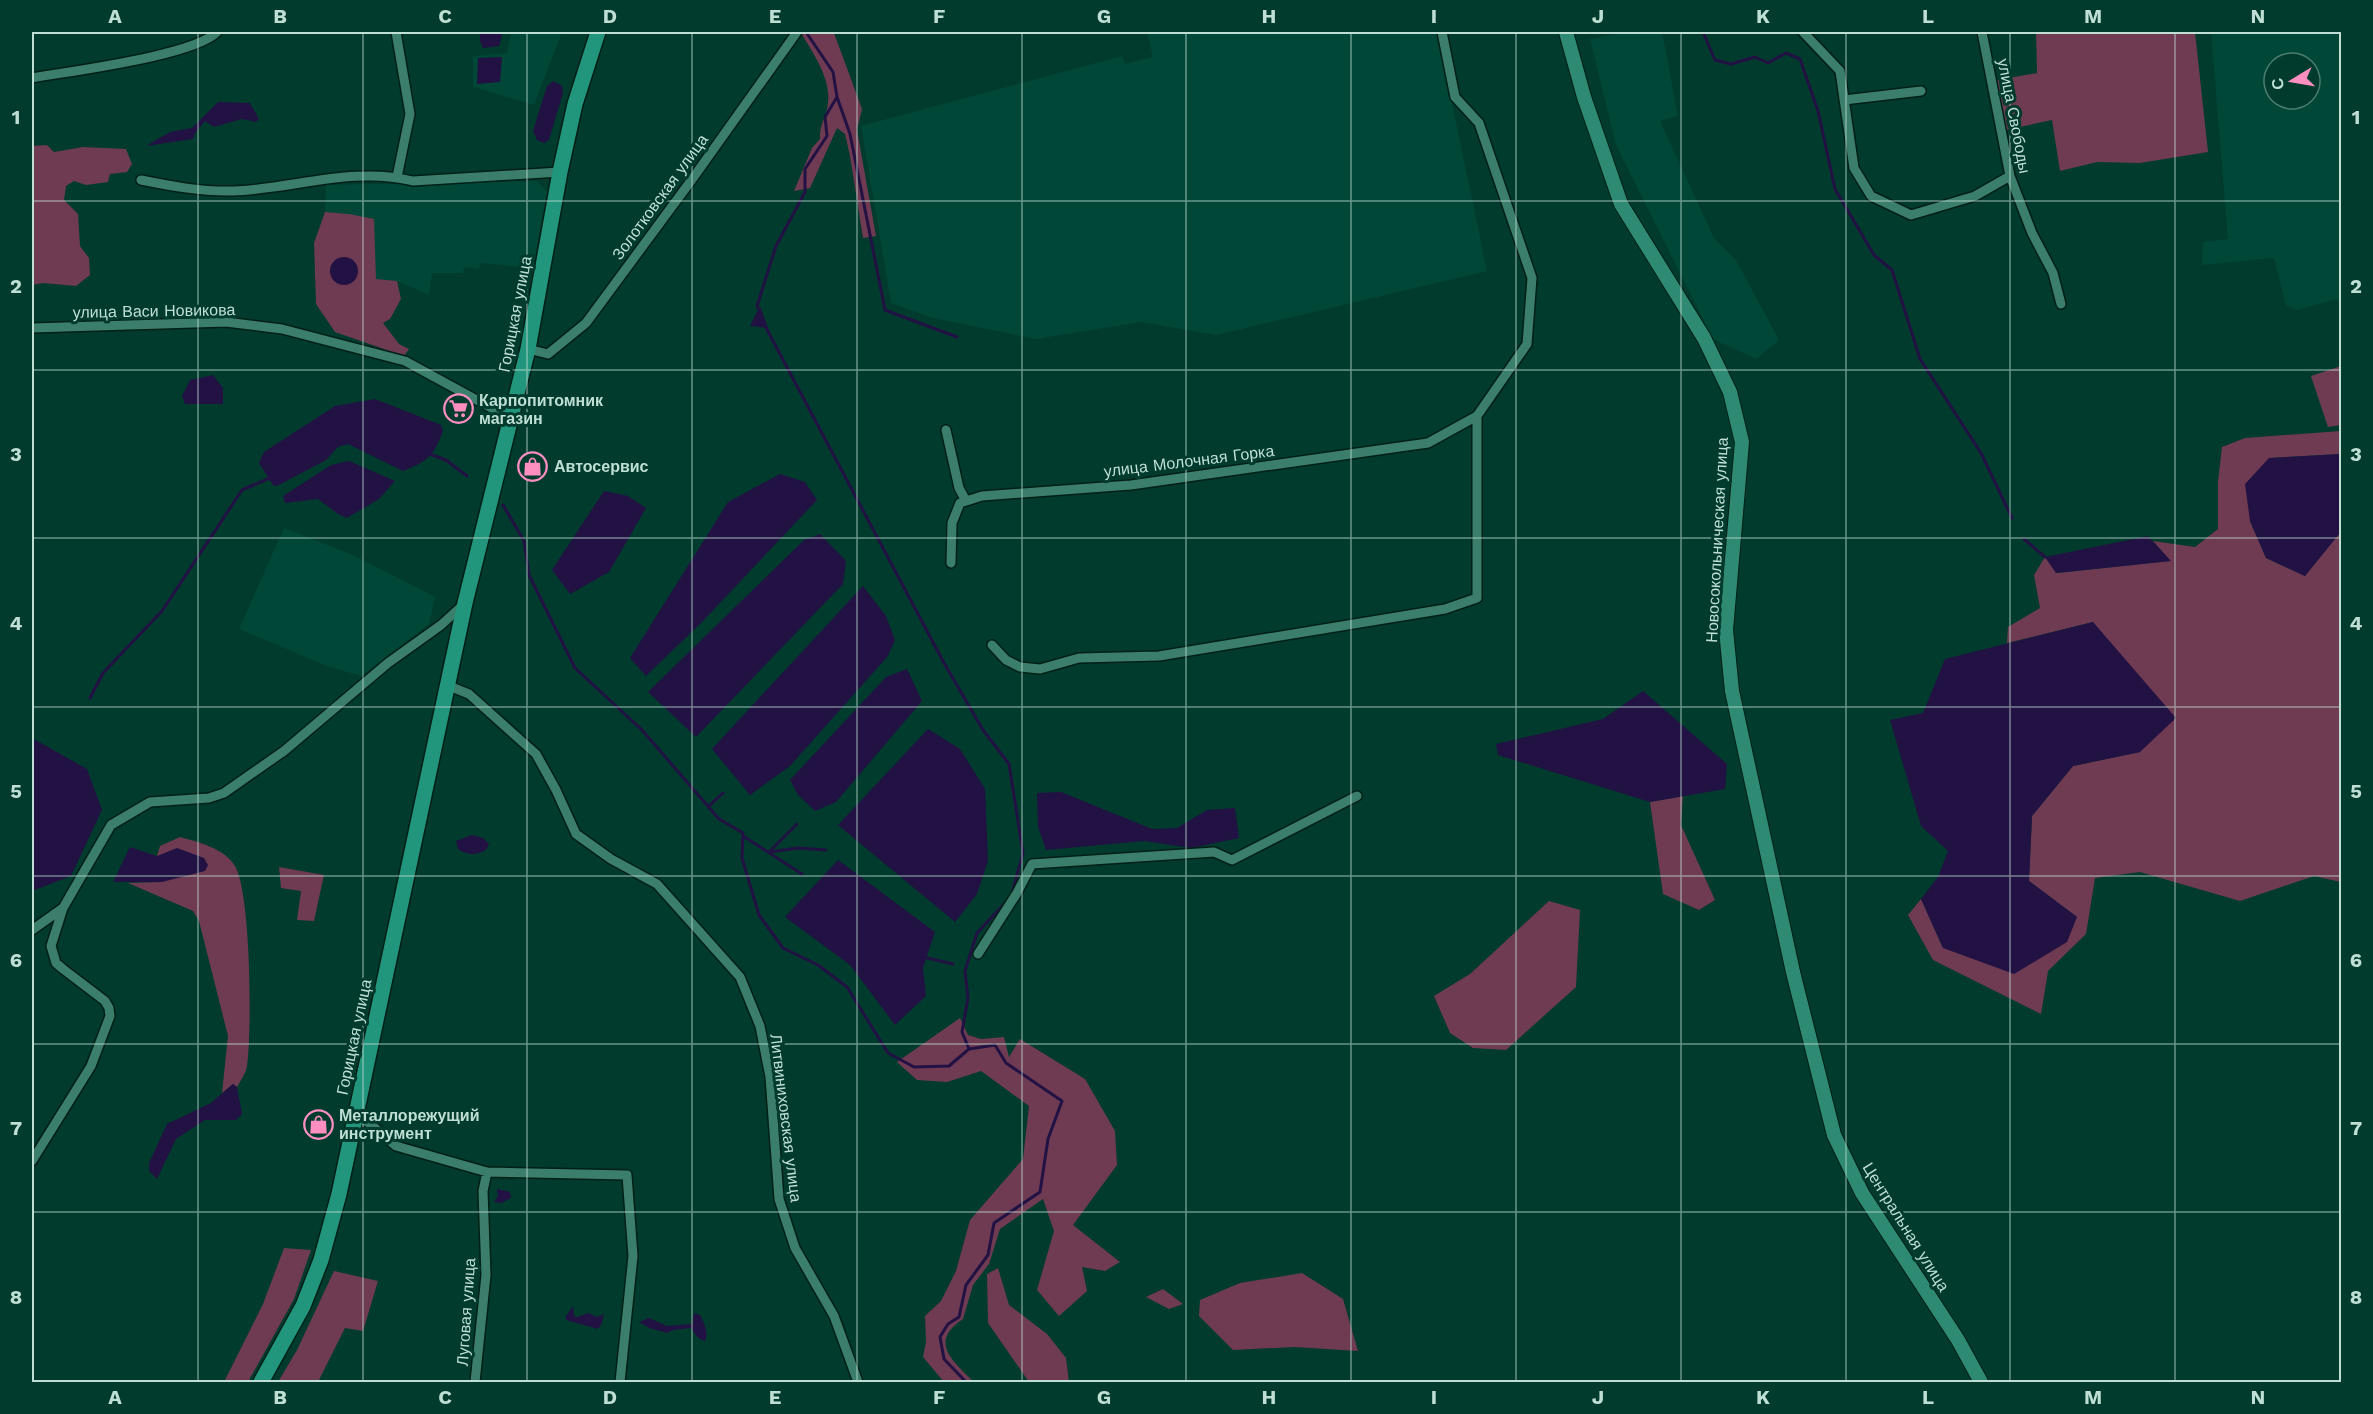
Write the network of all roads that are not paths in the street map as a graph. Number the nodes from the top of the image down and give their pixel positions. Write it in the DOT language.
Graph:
graph roads {
  1 [pos="217,32"];
  2 [pos="396,32"];
  3 [pos="598,32"];
  4 [pos="797,32"];
  5 [pos="1442,32"];
  6 [pos="1566,32"];
  7 [pos="1803,32"];
  8 [pos="1982,32"];
  9 [pos="32,78"];
  10 [pos="1922,91"];
  11 [pos="1844,100"];
  12 [pos="560,172"];
  13 [pos="2010,176"];
  14 [pos="397,177"];
  15 [pos="141,180"];
  16 [pos="2061,304"];
  17 [pos="32,328"];
  18 [pos="528,349"];
  19 [pos="1477,416"];
  20 [pos="510,418"];
  21 [pos="946,430"];
  22 [pos="966,501"];
  23 [pos="951,563"];
  24 [pos="465,603"];
  25 [pos="992,645"];
  26 [pos="449,687"];
  27 [pos="1357,796"];
  28 [pos="63,908"];
  29 [pos="32,930"];
  30 [pos="978,954"];
  31 [pos="1820,1080"];
  32 [pos="356,1116"];
  33 [pos="32,1161"];
  34 [pos="487,1172"];
  35 [pos="261,1383"];
  36 [pos="475,1383"];
  37 [pos="620,1383"];
  38 [pos="858,1383"];
  39 [pos="1982,1383"];
  1 -- 9 [label="street"];
  2 -- 14 [label="street"];
  3 -- 12 [label="main road, Горицкая улица"];
  4 -- 18 [label="street, Золотковская улица"];
  5 -- 19 [label="street"];
  6 -- 31 [label="main road, Новосокольническая улица"];
  7 -- 11 [label="street"];
  8 -- 13 [label="street, улица Свободы"];
  10 -- 11 [label="street"];
  11 -- 13 [label="street"];
  12 -- 14 [label="street"];
  12 -- 18 [label="main road, Горицкая улица"];
  13 -- 16 [label="street, улица Свободы"];
  14 -- 15 [label="street"];
  17 -- 20 [label="street, улица Васи Новикова"];
  18 -- 20 [label="main road, Горицкая улица"];
  19 -- 22 [label="street, улица Молочная Горка"];
  19 -- 25 [label="street"];
  20 -- 24 [label="main road, Горицкая улица"];
  21 -- 22 [label="street"];
  22 -- 23 [label="street"];
  24 -- 26 [label="main road, Горицкая улица"];
  24 -- 28 [label="street"];
  26 -- 32 [label="main road, Горицкая улица"];
  26 -- 38 [label="street, Литвиниховская улица"];
  27 -- 30 [label="street"];
  28 -- 29 [label="street"];
  28 -- 33 [label="street"];
  31 -- 39 [label="main road, Центральная улица"];
  32 -- 34 [label="street"];
  32 -- 35 [label="main road, Горицкая улица"];
  34 -- 36 [label="street, Луговая улица"];
  34 -- 37 [label="street"];
}
